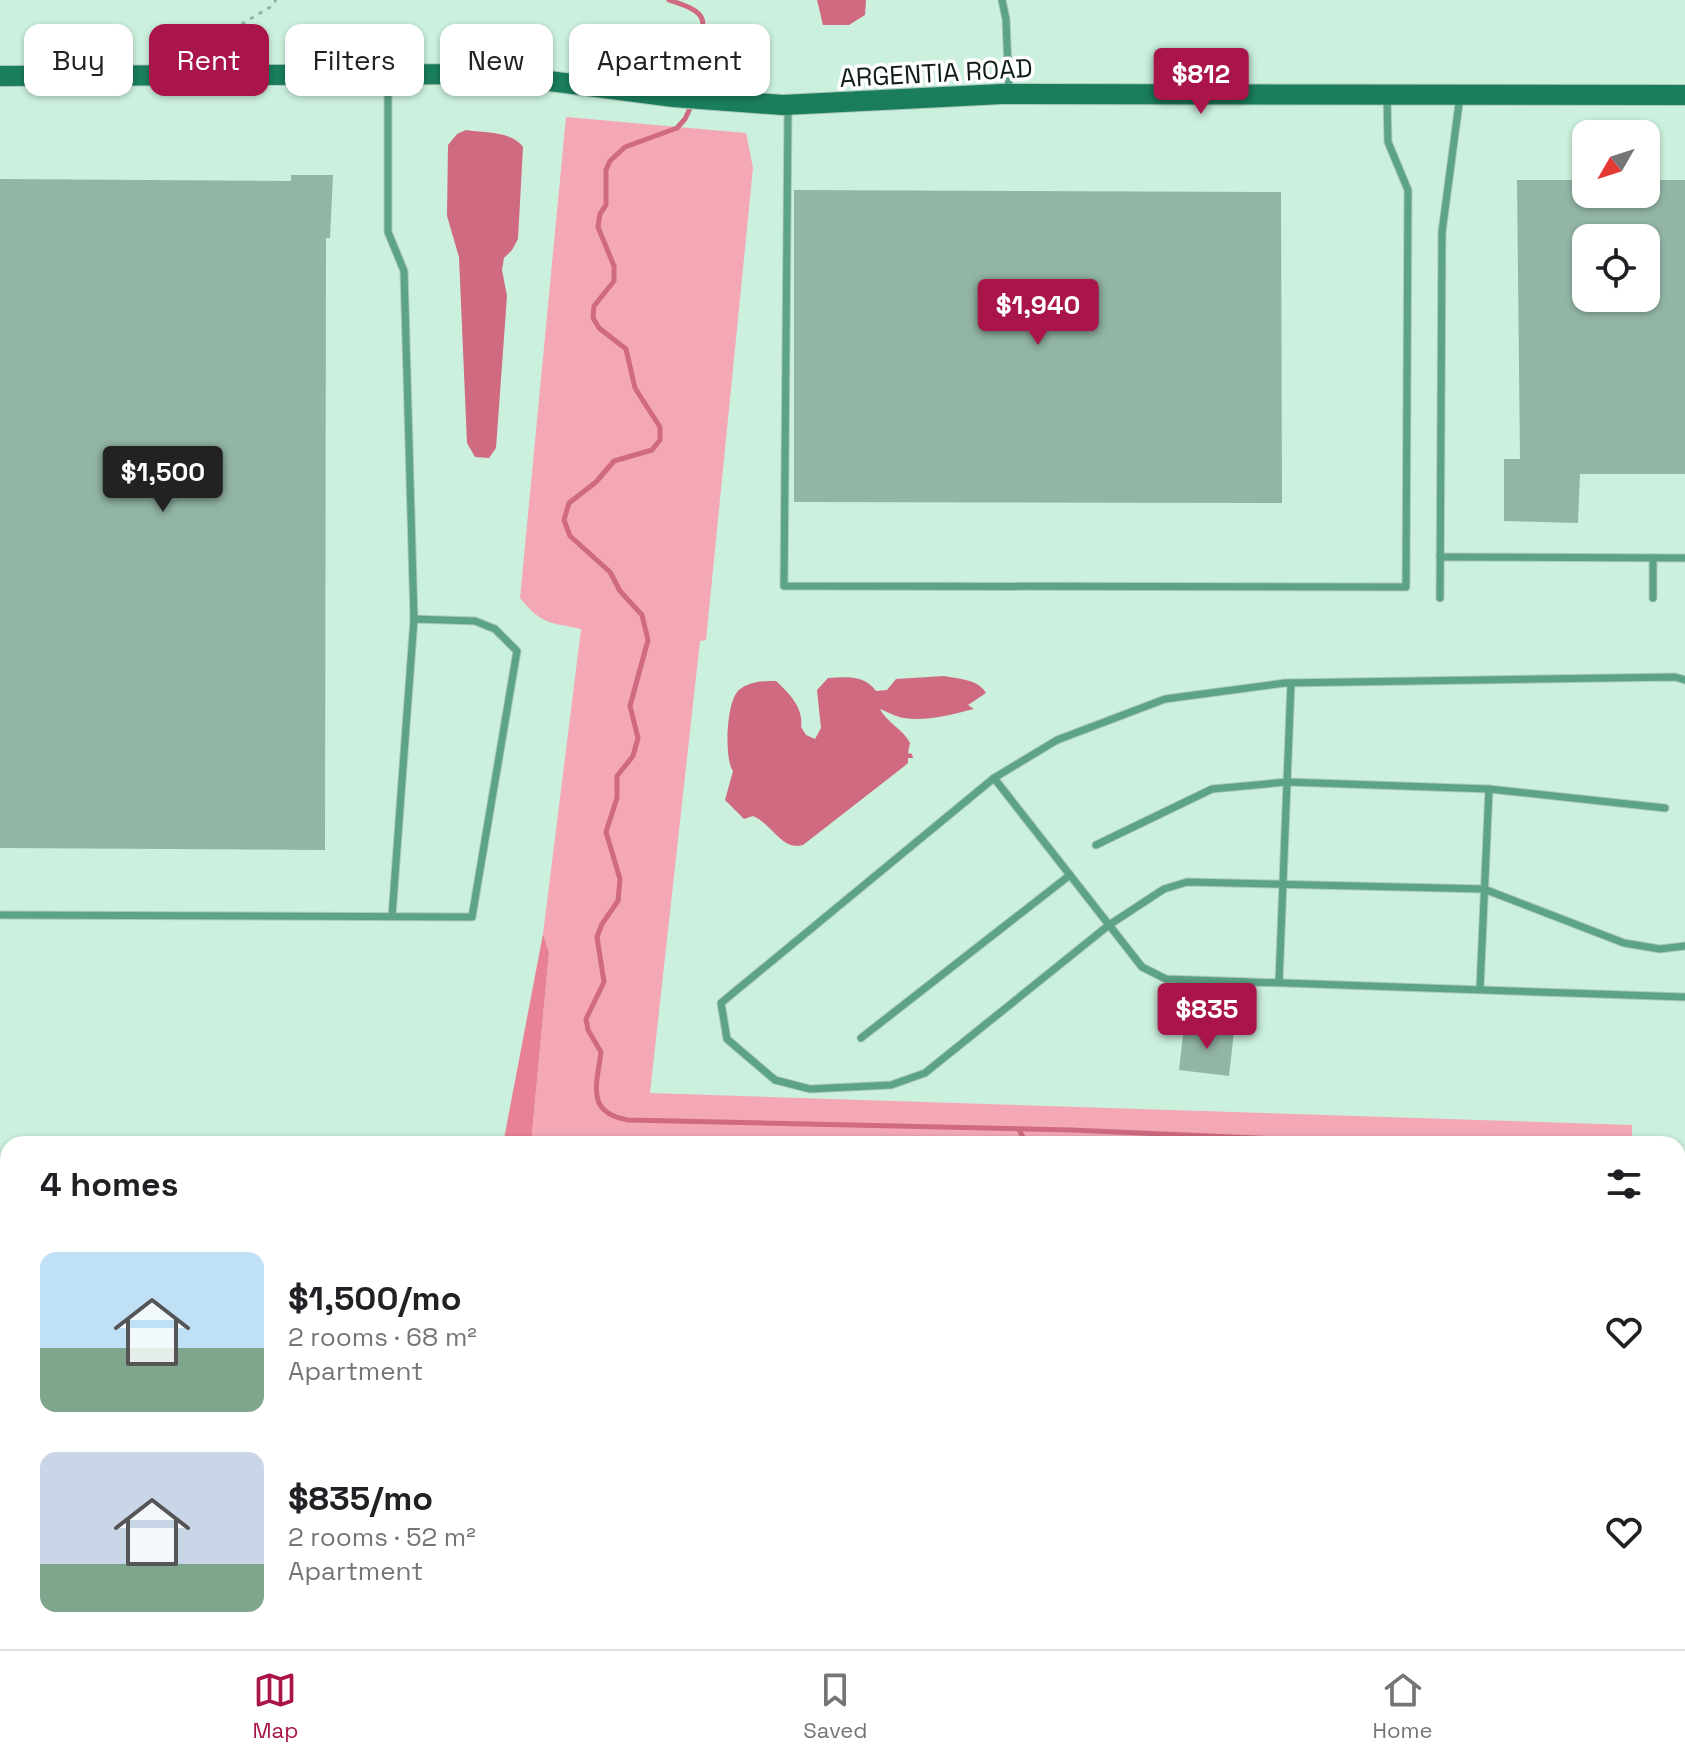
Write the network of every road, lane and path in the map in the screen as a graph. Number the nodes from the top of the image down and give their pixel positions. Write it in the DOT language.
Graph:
graph roads {
  1 [pos="276,0"];
  2 [pos="1002,0"];
  3 [pos="242,24"];
  4 [pos="424,74"];
  5 [pos="285,75"];
  6 [pos="0,76"];
  7 [pos="1009,94"];
  8 [pos="1387,94"];
  9 [pos="1460,94"];
  10 [pos="1685,95"];
  11 [pos="388,96"];
  12 [pos="788,105"];
  13 [pos="1440,557"];
  14 [pos="1653,558"];
  15 [pos="1685,558"];
  16 [pos="1440,598"];
  17 [pos="1653,598"];
  18 [pos="414,619"];
  19 [pos="1685,680"];
  20 [pos="1291,683"];
  21 [pos="994,778"];
  22 [pos="1287,782"];
  23 [pos="1489,789"];
  24 [pos="1665,808"];
  25 [pos="1096,845"];
  26 [pos="1070,875"];
  27 [pos="1283,884"];
  28 [pos="1484,889"];
  29 [pos="0,915"];
  30 [pos="392,916"];
  31 [pos="1109,925"];
  32 [pos="1685,946"];
  33 [pos="1279,982"];
  34 [pos="1480,988"];
  35 [pos="1685,997"];
  36 [pos="861,1038"];
  1 -- 3 [label="path"];
  2 -- 7 [label="lane"];
  4 -- 12 [label="street, ARGENTIA ROAD"];
  5 -- 6 [label="street, ARGENTIA ROAD"];
  7 -- 8 [label="street, ARGENTIA ROAD"];
  7 -- 12 [label="street, ARGENTIA ROAD"];
  8 -- 9 [label="street, ARGENTIA ROAD"];
  8 -- 12 [label="lane"];
  9 -- 10 [label="street, ARGENTIA ROAD"];
  9 -- 13 [label="lane"];
  11 -- 18 [label="lane"];
  13 -- 14 [label="lane"];
  13 -- 16 [label="lane"];
  14 -- 15 [label="lane"];
  14 -- 17 [label="lane"];
  18 -- 30 [label="lane"];
  18 -- 30 [label="lane"];
  19 -- 20 [label="lane"];
  20 -- 21 [label="lane"];
  20 -- 22 [label="lane"];
  21 -- 26 [label="lane"];
  21 -- 31 [label="lane"];
  22 -- 23 [label="lane"];
  22 -- 25 [label="lane"];
  22 -- 27 [label="lane"];
  23 -- 24 [label="lane"];
  23 -- 28 [label="lane"];
  26 -- 31 [label="lane"];
  26 -- 36 [label="lane"];
  27 -- 28 [label="lane"];
  27 -- 31 [label="lane"];
  27 -- 33 [label="lane"];
  28 -- 32 [label="lane"];
  28 -- 34 [label="lane"];
  29 -- 30 [label="lane"];
  31 -- 33 [label="lane"];
  33 -- 34 [label="lane"];
  34 -- 35 [label="lane"];
}
